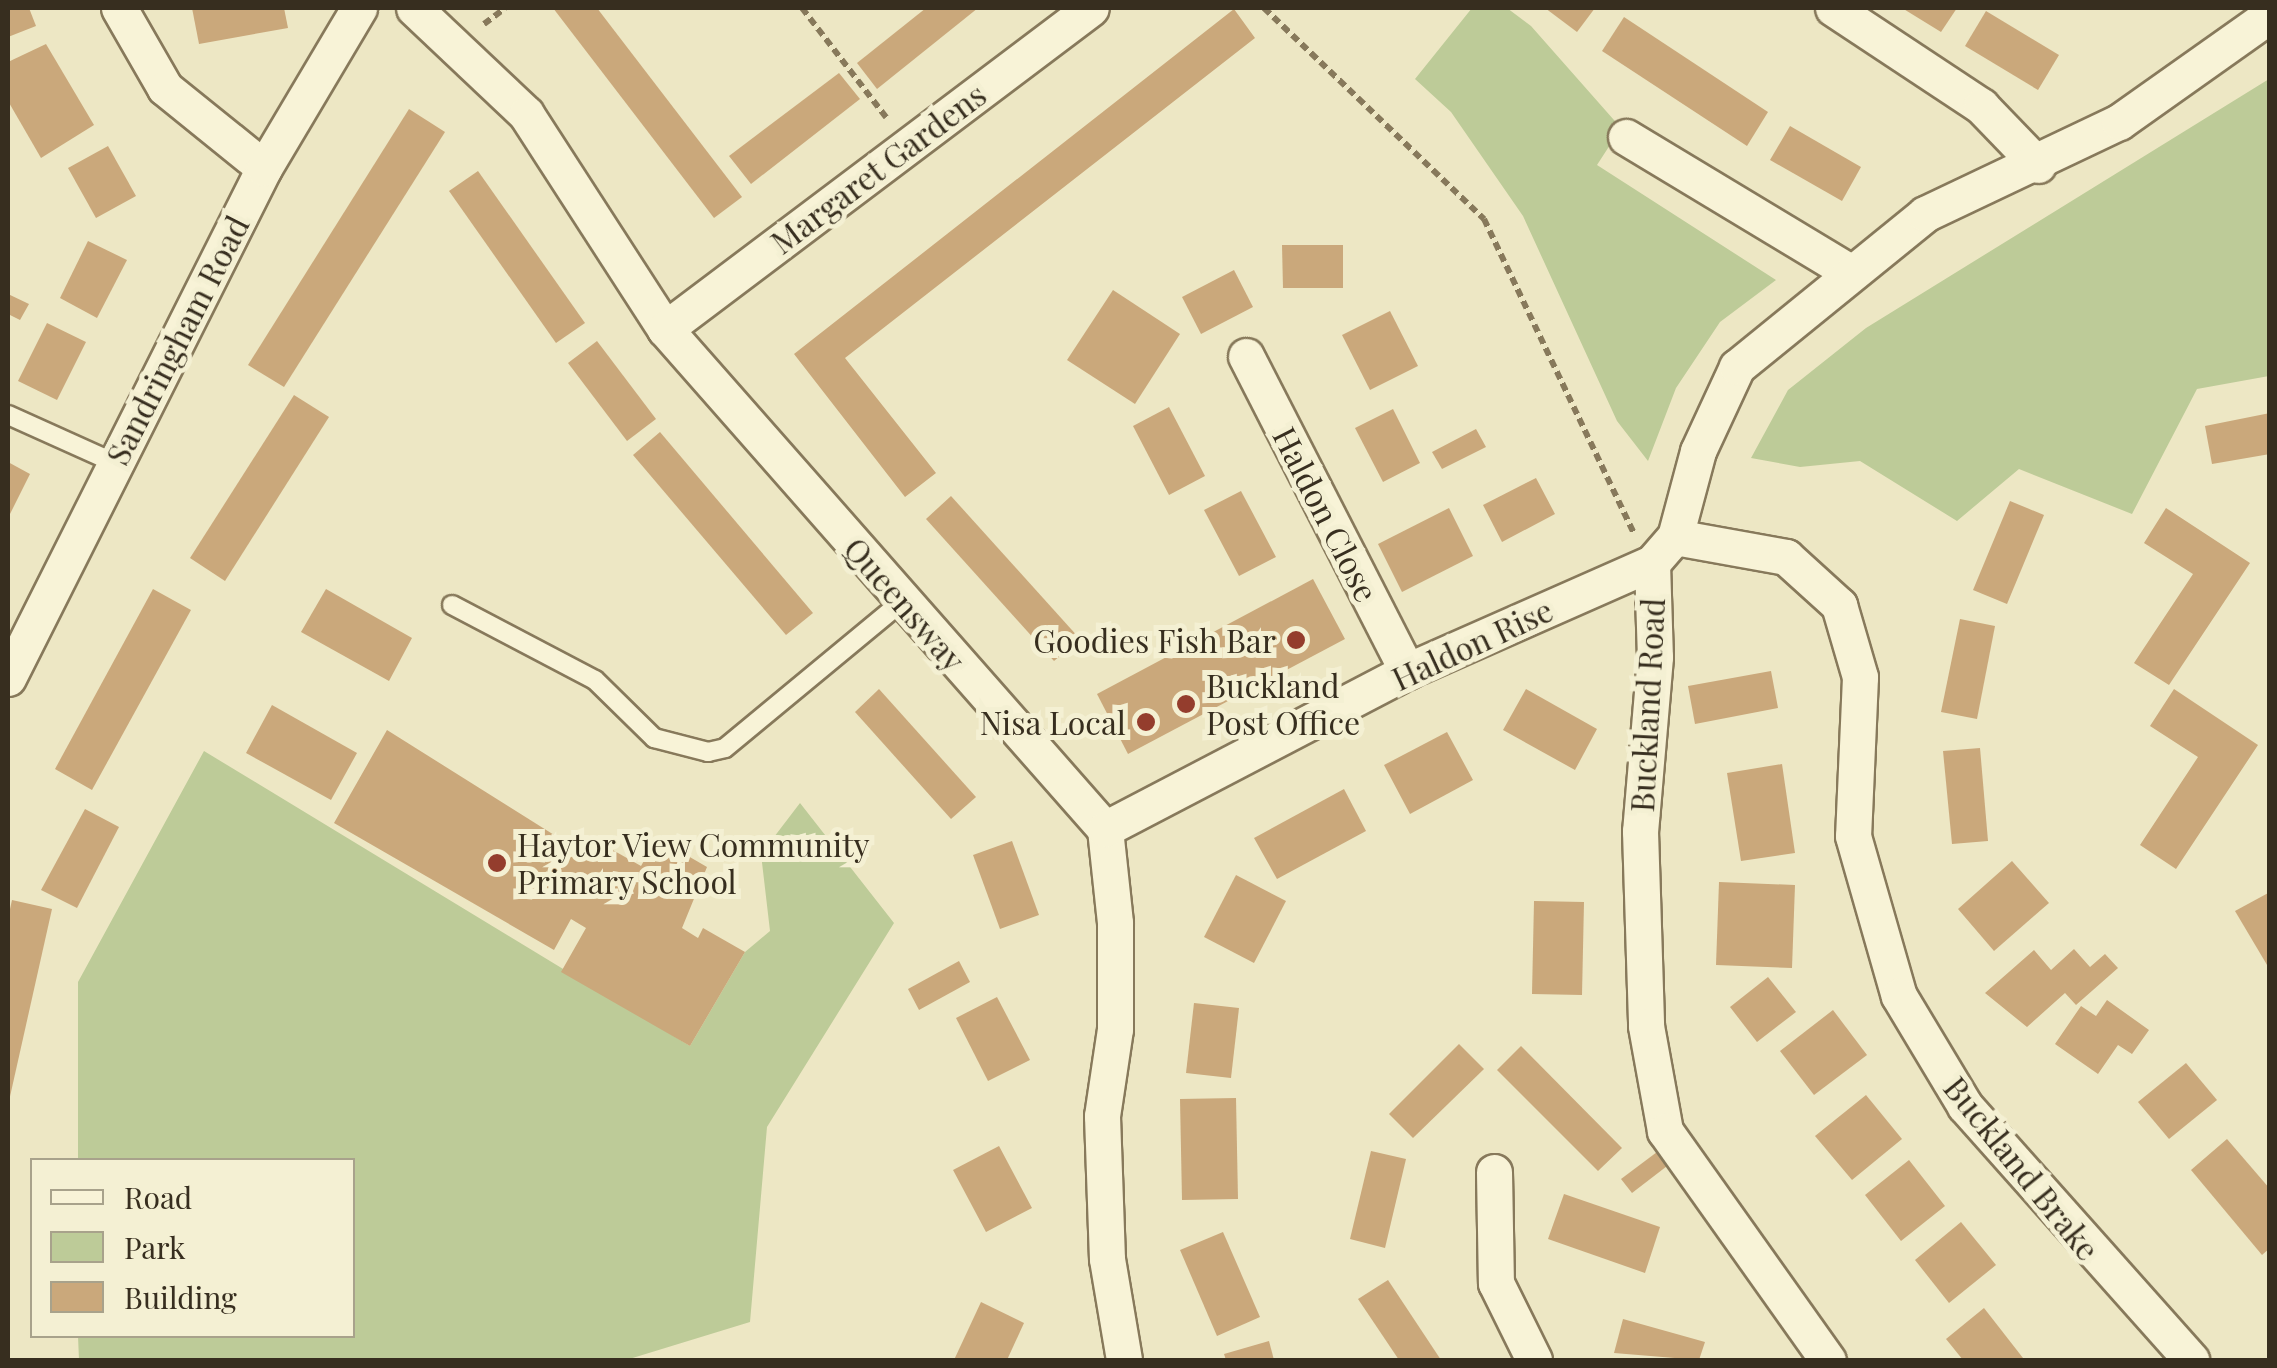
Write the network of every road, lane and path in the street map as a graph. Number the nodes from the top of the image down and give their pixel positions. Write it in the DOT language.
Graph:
graph roads {
  1 [pos="119,8"];
  2 [pos="359,8"];
  3 [pos="414,8"];
  4 [pos="802,8"];
  5 [pos="1091,8"];
  6 [pos="1264,8"];
  7 [pos="1833,8"];
  8 [pos="2270,14"];
  9 [pos="1626,137"];
  10 [pos="908,145"];
  11 [pos="2038,164"];
  12 [pos="264,168"];
  13 [pos="1848,271"];
  14 [pos="664,328"];
  15 [pos="1246,356"];
  16 [pos="8,415"];
  17 [pos="115,463"];
  18 [pos="1664,550"];
  19 [pos="903,601"];
  20 [pos="452,605"];
  21 [pos="1407,671"];
  22 [pos="8,678"];
  23 [pos="1105,829"];
  24 [pos="1494,1172"];
  25 [pos="1124,1360"];
  26 [pos="1534,1360"];
  27 [pos="1828,1360"];
  28 [pos="2191,1360"];
  1 -- 12 [label="street"];
  2 -- 12 [label="street, Sandringham Road"];
  3 -- 14 [label="street, Queensway"];
  4 -- 10 [label="path"];
  5 -- 10 [label="street, Margaret Gardens"];
  6 -- 18 [label="path, Buckland Road"];
  7 -- 11 [label="street"];
  8 -- 11 [label="street"];
  9 -- 13 [label="street"];
  10 -- 14 [label="street, Margaret Gardens"];
  11 -- 13 [label="street"];
  12 -- 17 [label="street, Sandringham Road"];
  13 -- 18 [label="street"];
  14 -- 19 [label="street, Queensway"];
  15 -- 21 [label="street, Haldon Close"];
  16 -- 17 [label="lane"];
  17 -- 22 [label="street, Sandringham Road"];
  18 -- 21 [label="street, Haldon Rise"];
  18 -- 27 [label="street, Buckland Road"];
  18 -- 28 [label="street, Buckland Brake"];
  19 -- 20 [label="lane"];
  19 -- 23 [label="street, Queensway"];
  21 -- 23 [label="street, Haldon Rise"];
  23 -- 25 [label="street"];
  24 -- 26 [label="street"];
}
